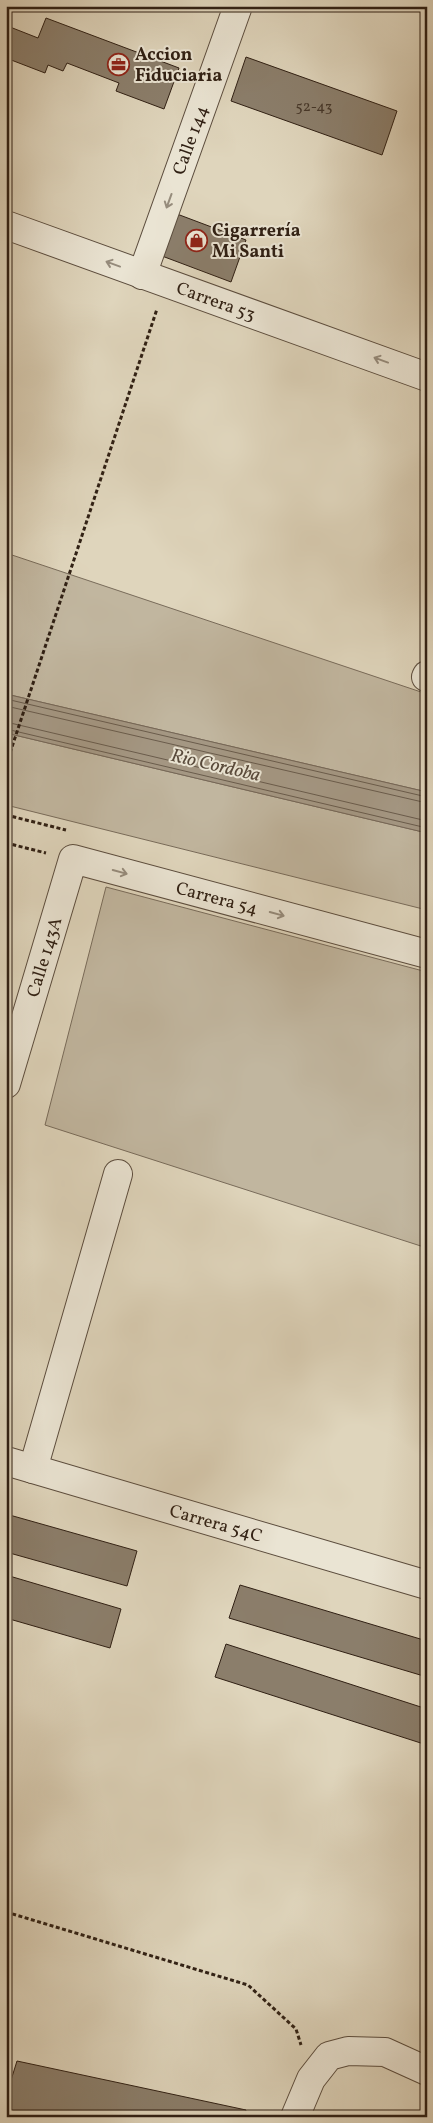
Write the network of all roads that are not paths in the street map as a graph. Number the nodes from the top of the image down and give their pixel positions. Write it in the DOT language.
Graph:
graph roads {
  1 [pos="238,6"];
  2 [pos="6,225"];
  3 [pos="154,278"];
  4 [pos="427,377"];
  5 [pos="73,859"];
  6 [pos="427,954"];
  7 [pos="6,1084"];
  8 [pos="118,1174"];
  9 [pos="6,1461"];
  10 [pos="33,1469"];
  11 [pos="427,1585"];
  12 [pos="427,2071"];
  13 [pos="295,2117"];
  1 -- 3 [label="street, Calle 144, one-way"];
  3 -- 2 [label="street, Carrera 53, one-way"];
  4 -- 3 [label="street, Carrera 53, one-way"];
  5 -- 6 [label="street, Carrera 54, one-way"];
  5 -- 7 [label="street, Calle 143A"];
  8 -- 10 [label="street"];
  9 -- 10 [label="street, Carrera 54C"];
  10 -- 11 [label="street, Carrera 54C"];
  12 -- 13 [label="street"];
}
